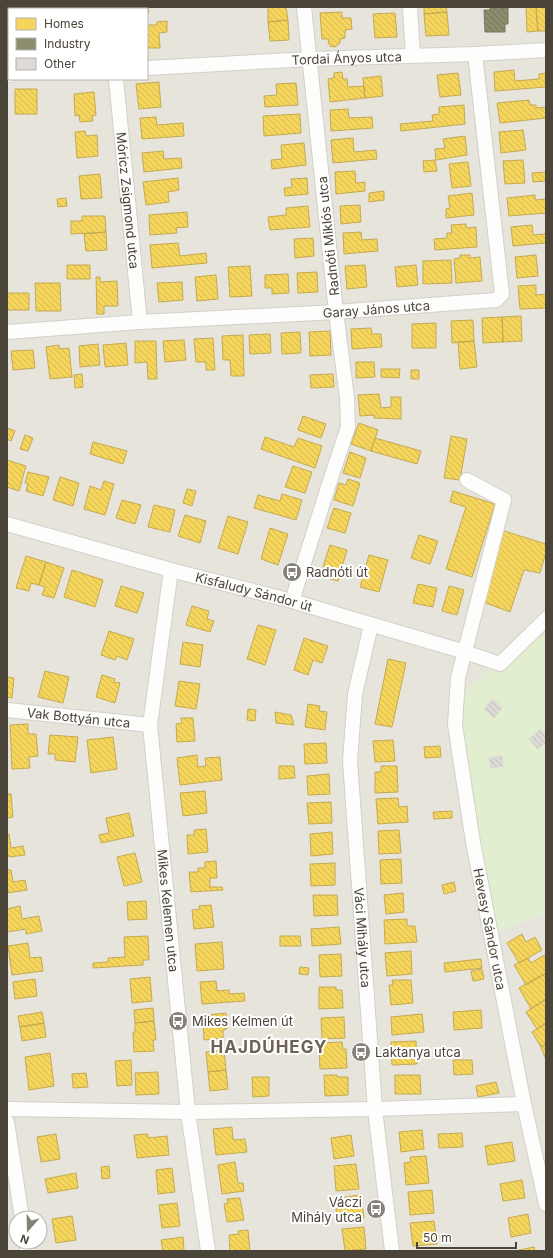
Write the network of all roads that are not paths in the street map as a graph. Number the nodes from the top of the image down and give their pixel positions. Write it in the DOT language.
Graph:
graph roads {
  1 [pos="304,7"];
  2 [pos="410,7"];
  3 [pos="546,50"];
  4 [pos="475,54"];
  5 [pos="413,56"];
  6 [pos="310,59"];
  7 [pos="148,68"];
  8 [pos="116,80"];
  9 [pos="336,312"];
  10 [pos="140,322"];
  11 [pos="7,332"];
  12 [pos="468,480"];
  13 [pos="7,524"];
  14 [pos="171,570"];
  15 [pos="292,601"];
  16 [pos="546,619"];
  17 [pos="371,625"];
  18 [pos="465,652"];
  19 [pos="7,710"];
  20 [pos="150,726"];
  21 [pos="524,1104"];
  22 [pos="7,1109"];
  23 [pos="375,1109"];
  24 [pos="188,1112"];
  25 [pos="7,1122"];
  26 [pos="546,1204"];
  27 [pos="21,1210"];
  28 [pos="208,1251"];
  29 [pos="392,1251"];
  1 -- 6 [label="street, Radnóti Miklós utca"];
  2 -- 5 [label="street"];
  3 -- 4 [label="street, Tordai Ányos utca"];
  4 -- 5 [label="street, Tordai Ányos utca"];
  4 -- 9 [label="street, Garay János utca"];
  5 -- 6 [label="street, Tordai Ányos utca"];
  6 -- 7 [label="street, Tordai Ányos utca"];
  6 -- 9 [label="street, Radnóti Miklós utca"];
  8 -- 10 [label="street, Móricz Zsigmond utca"];
  9 -- 10 [label="street, Garay János utca"];
  9 -- 15 [label="street, Radnóti Miklós utca"];
  10 -- 11 [label="street, Garay János utca"];
  12 -- 18 [label="street, Hevesy Sándor utca"];
  13 -- 14 [label="street, Kisfaludy Sándor út"];
  14 -- 15 [label="street, Kisfaludy Sándor út"];
  14 -- 20 [label="street, Mikes Kelemen utca"];
  15 -- 17 [label="street, Kisfaludy Sándor út"];
  16 -- 18 [label="street, Kisfaludy Sándor út"];
  17 -- 18 [label="street, Kisfaludy Sándor út"];
  17 -- 23 [label="street, Váci Mihály utca"];
  18 -- 21 [label="street, Hevesy Sándor utca"];
  19 -- 20 [label="street, Vak Bottyán utca"];
  20 -- 24 [label="street, Mikes Kelemen utca"];
  21 -- 23 [label="street"];
  21 -- 26 [label="street, Hevesy Sándor utca"];
  22 -- 24 [label="street"];
  23 -- 24 [label="street"];
  23 -- 29 [label="street, Váci Mihály utca"];
  24 -- 28 [label="street, Mikes Kelemen utca"];
  25 -- 27 [label="street"];
}
